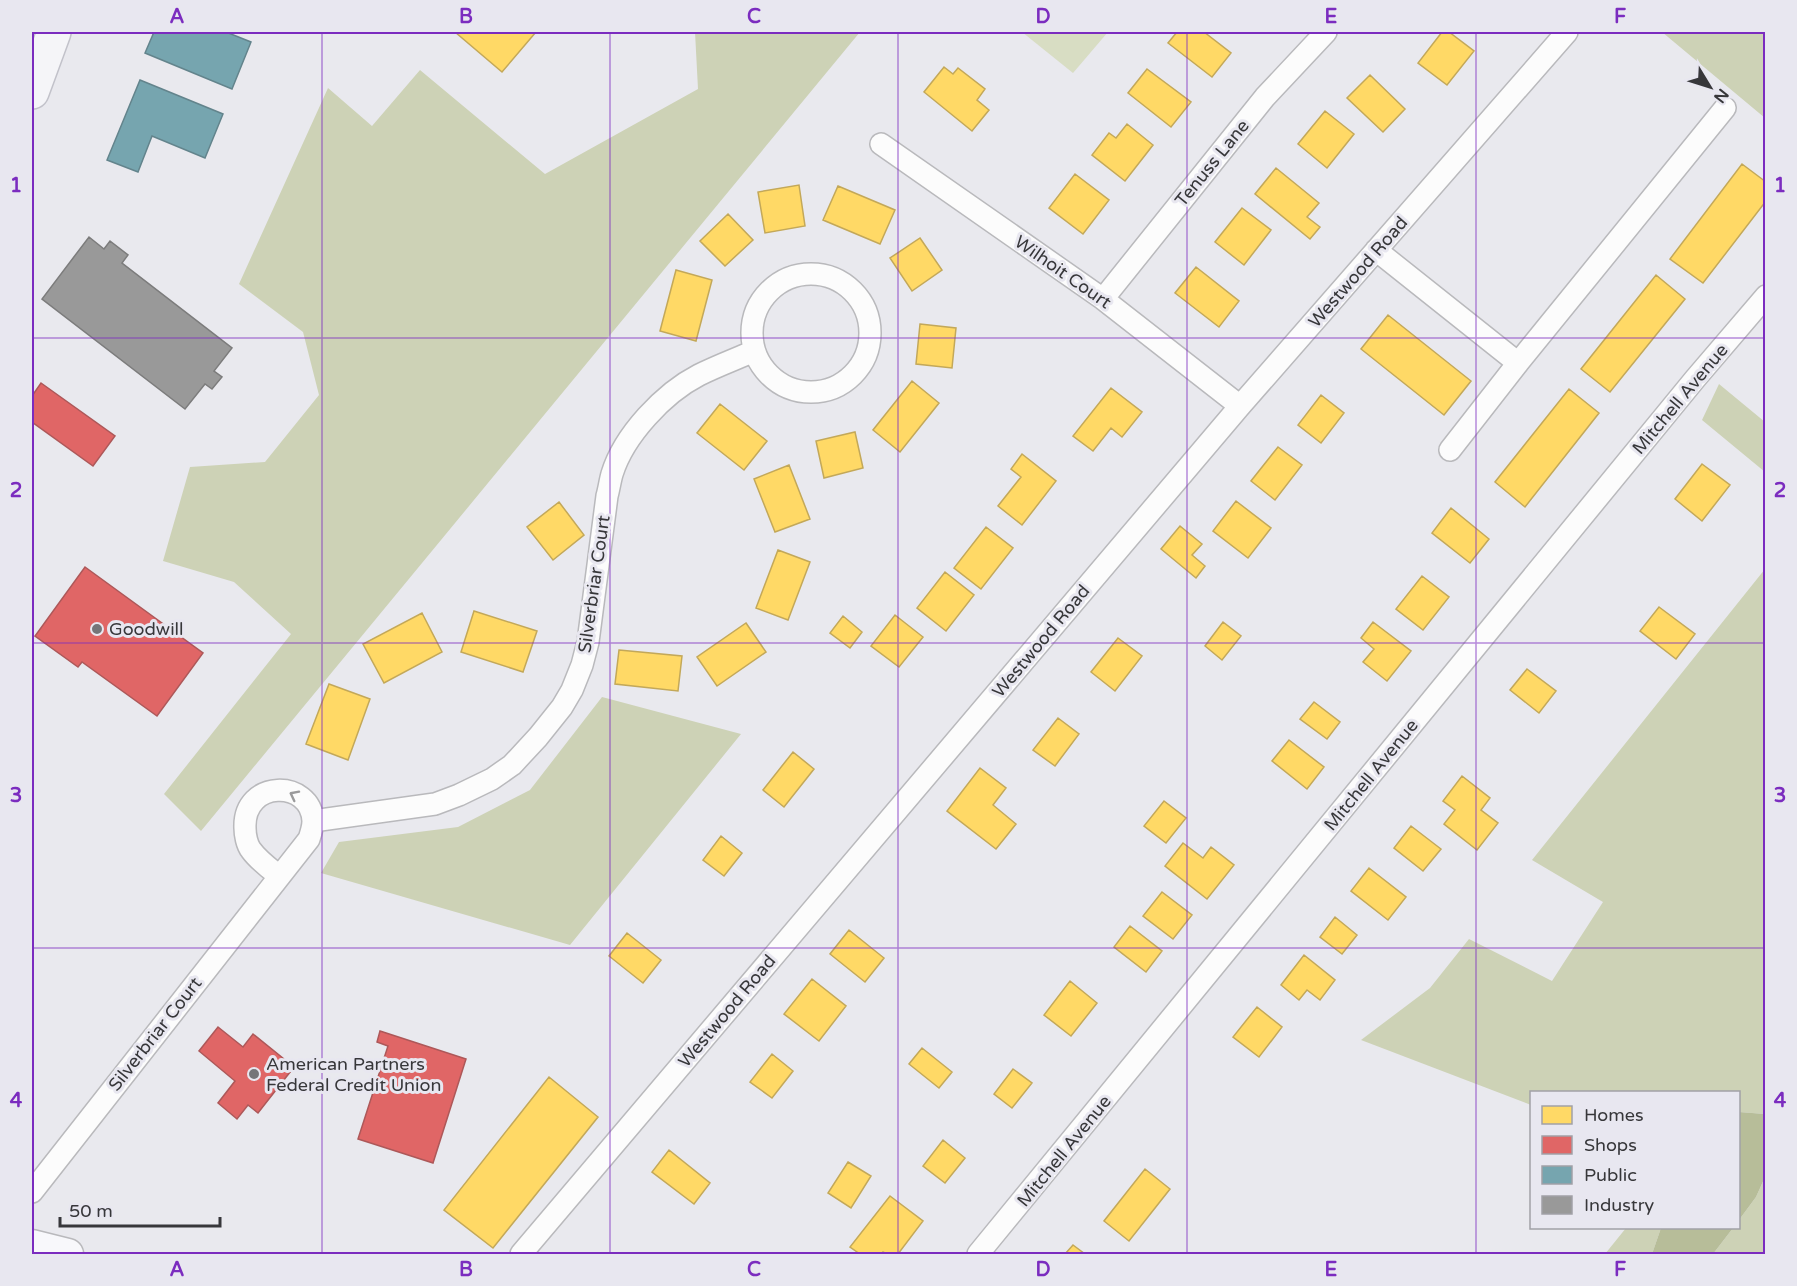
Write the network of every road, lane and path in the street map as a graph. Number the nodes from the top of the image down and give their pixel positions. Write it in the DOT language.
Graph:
graph roads {
  1 [pos="54,32"];
  2 [pos="1326,32"];
  3 [pos="1567,32"];
  4 [pos="32,92"];
  5 [pos="1725,108"];
  6 [pos="881,144"];
  7 [pos="1376,250"];
  8 [pos="1766,296"];
  9 [pos="1103,299"];
  10 [pos="754,351"];
  11 [pos="1518,363"];
  12 [pos="1240,406"];
  13 [pos="1450,450"];
  14 [pos="313,821"];
  15 [pos="279,876"];
  16 [pos="32,1192"];
  17 [pos="32,1245"];
  18 [pos="68,1254"];
  19 [pos="521,1254"];
  20 [pos="978,1254"];
  1 -- 4 [label="main road"];
  2 -- 9 [label="street, Tenuss Lane"];
  3 -- 7 [label="street, Westwood Road"];
  5 -- 11 [label="street"];
  6 -- 9 [label="street, Wilhoit Court"];
  7 -- 11 [label="street"];
  7 -- 12 [label="street, Westwood Road"];
  8 -- 20 [label="street, Mitchell Avenue"];
  9 -- 12 [label="street, Wilhoit Court"];
  10 -- 10 [label="street"];
  10 -- 14 [label="street, Silverbriar Court"];
  11 -- 13 [label="street"];
  12 -- 19 [label="street, Westwood Road"];
  14 -- 15 [label="street, Silverbriar Court"];
  14 -- 15 [label="street, one-way"];
  15 -- 16 [label="street, Silverbriar Court"];
  17 -- 18 [label="main road"];
}
